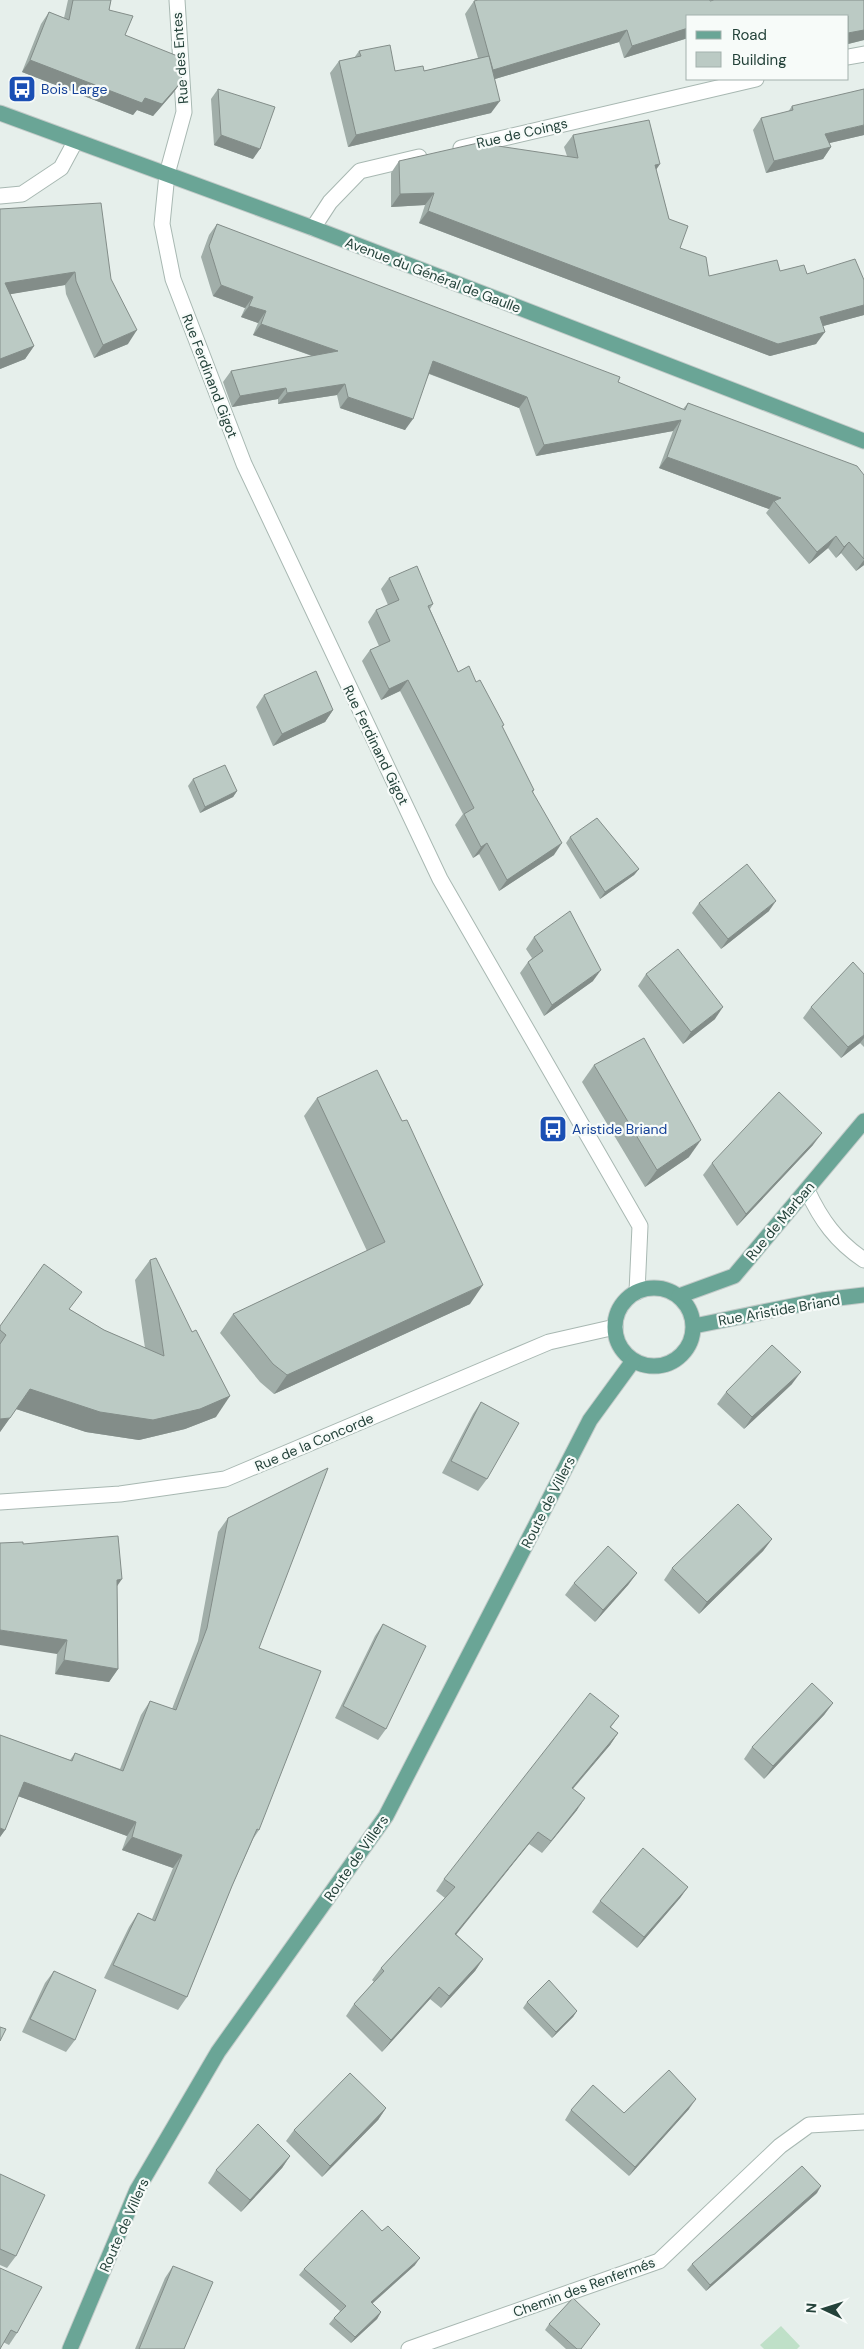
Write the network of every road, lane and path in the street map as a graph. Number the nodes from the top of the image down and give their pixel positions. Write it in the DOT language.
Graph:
graph roads {
  1 [pos="177,0"];
  2 [pos="864,54"];
  3 [pos="849,58"];
  4 [pos="752,80"];
  5 [pos="0,113"];
  6 [pos="75,142"];
  7 [pos="167,174"];
  8 [pos="0,196"];
  9 [pos="313,228"];
  10 [pos="864,441"];
  11 [pos="864,1121"];
  12 [pos="807,1190"];
  13 [pos="864,1260"];
  14 [pos="637,1292"];
  15 [pos="864,1295"];
  16 [pos="679,1296"];
  17 [pos="694,1326"];
  18 [pos="615,1327"];
  19 [pos="634,1361"];
  20 [pos="0,1502"];
  21 [pos="864,2122"];
  22 [pos="70,2349"];
  23 [pos="409,2349"];
  1 -- 7 [label="street, Rue des Entes"];
  2 -- 3 [label="street"];
  4 -- 9 [label="street, Rue de Coings"];
  5 -- 6 [label="main road, Avenue du Général de Gaulle"];
  6 -- 7 [label="main road, Avenue du Général de Gaulle"];
  6 -- 8 [label="street"];
  7 -- 9 [label="main road, Avenue du Général de Gaulle"];
  7 -- 14 [label="street, Rue Ferdinand Gigot"];
  9 -- 10 [label="main road, Avenue du Général de Gaulle"];
  11 -- 12 [label="main road, Rue de Marban"];
  12 -- 13 [label="street"];
  12 -- 16 [label="main road, Rue de Marban"];
  14 -- 16 [label="main road"];
  14 -- 18 [label="main road"];
  15 -- 17 [label="main road, Rue Aristide Briand"];
  16 -- 17 [label="main road"];
  17 -- 19 [label="main road"];
  18 -- 19 [label="main road"];
  18 -- 20 [label="street, Rue de la Concorde"];
  19 -- 22 [label="main road, Route de Villers"];
  21 -- 23 [label="street, Chemin des Renfermés"];
}
